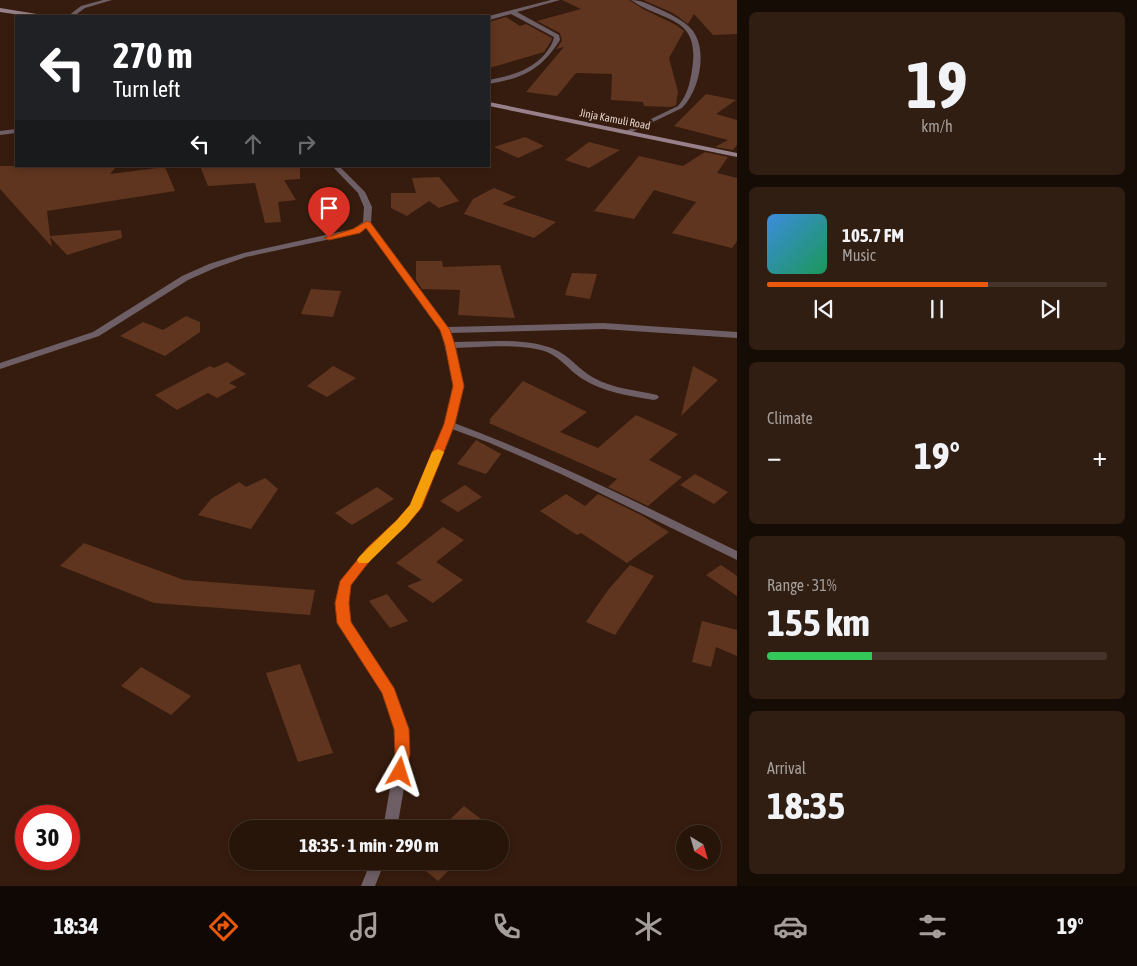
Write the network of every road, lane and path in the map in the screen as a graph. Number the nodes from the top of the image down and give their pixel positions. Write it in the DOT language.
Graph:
graph roads {
  1 [pos="109,0"];
  2 [pos="540,0"];
  3 [pos="557,0"];
  4 [pos="634,0"];
  5 [pos="547,3"];
  6 [pos="0,10"];
  7 [pos="512,12"];
  8 [pos="31,15"];
  9 [pos="72,15"];
  10 [pos="490,18"];
  11 [pos="490,82"];
  12 [pos="490,104"];
  13 [pos="15,131"];
  14 [pos="628,132"];
  15 [pos="0,133"];
  16 [pos="737,155"];
  17 [pos="336,167"];
  18 [pos="367,223"];
  19 [pos="445,330"];
  20 [pos="737,335"];
  21 [pos="450,345"];
  22 [pos="0,366"];
  23 [pos="654,398"];
  24 [pos="449,424"];
  25 [pos="737,556"];
  26 [pos="392,820"];
  27 [pos="374,870"];
  28 [pos="368,886"];
  1 -- 9 [label="street"];
  2 -- 5 [label="street"];
  3 -- 5 [label="street"];
  4 -- 14 [label="street"];
  5 -- 7 [label="street"];
  6 -- 8 [label="main road"];
  7 -- 10 [label="street"];
  7 -- 11 [label="street"];
  12 -- 14 [label="main road, Jinja Kamuli Road"];
  13 -- 15 [label="street"];
  14 -- 16 [label="main road, Jinja Kamuli Road"];
  17 -- 18 [label="street"];
  18 -- 19 [label="street"];
  18 -- 22 [label="street"];
  19 -- 20 [label="street"];
  19 -- 21 [label="street"];
  21 -- 23 [label="street"];
  21 -- 24 [label="street"];
  24 -- 25 [label="street"];
  24 -- 26 [label="street"];
  27 -- 28 [label="street"];
}
